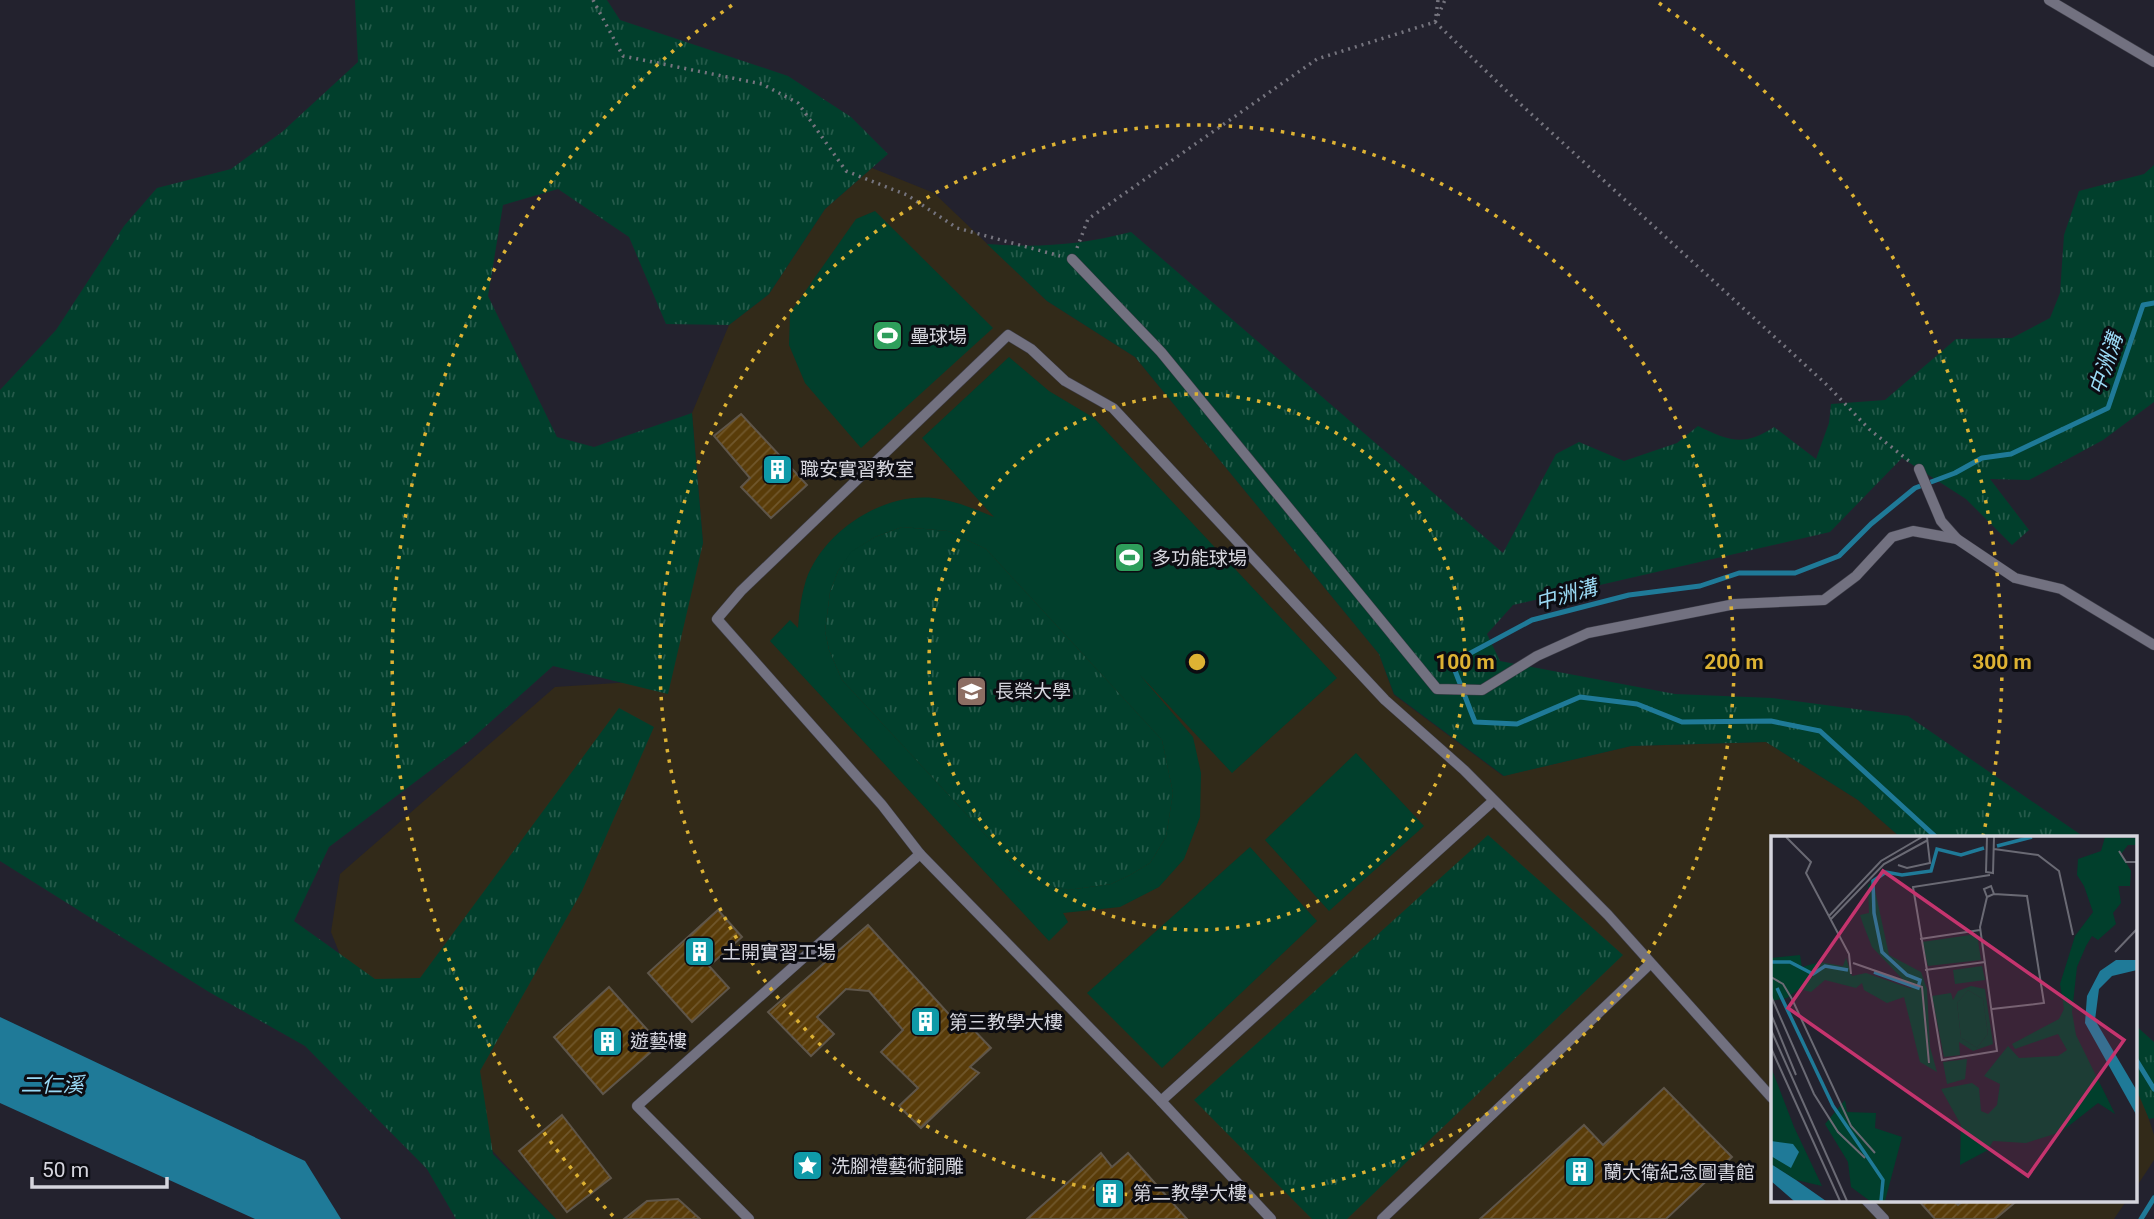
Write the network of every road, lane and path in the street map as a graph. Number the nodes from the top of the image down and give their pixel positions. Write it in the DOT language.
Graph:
graph roads {
  1 [pos="593,0"];
  2 [pos="1438,0"];
  3 [pos="1445,0"];
  4 [pos="2049,0"];
  5 [pos="1435,22"];
  6 [pos="2154,62"];
  7 [pos="1072,259"];
  8 [pos="1919,469"];
  9 [pos="1956,538"];
  10 [pos="2154,645"];
  11 [pos="1492,802"];
  12 [pos="920,853"];
  13 [pos="1650,964"];
  14 [pos="1771,1096"];
  15 [pos="1161,1101"];
  16 [pos="1868,1202"];
  17 [pos="748,1219"];
  18 [pos="1271,1219"];
  19 [pos="1382,1219"];
  20 [pos="1884,1219"];
  1 -- 7 [label="path"];
  2 -- 5 [label="path"];
  3 -- 5 [label="path"];
  4 -- 6 [label="lane"];
  5 -- 7 [label="path"];
  5 -- 8 [label="path"];
  7 -- 9 [label="lane"];
  8 -- 9 [label="lane"];
  9 -- 10 [label="lane"];
  11 -- 12 [label="lane"];
  11 -- 13 [label="lane"];
  11 -- 15 [label="lane"];
  12 -- 15 [label="lane"];
  12 -- 17 [label="lane"];
  13 -- 14 [label="lane"];
  13 -- 19 [label="lane"];
  15 -- 18 [label="lane"];
  16 -- 20 [label="lane"];
}
